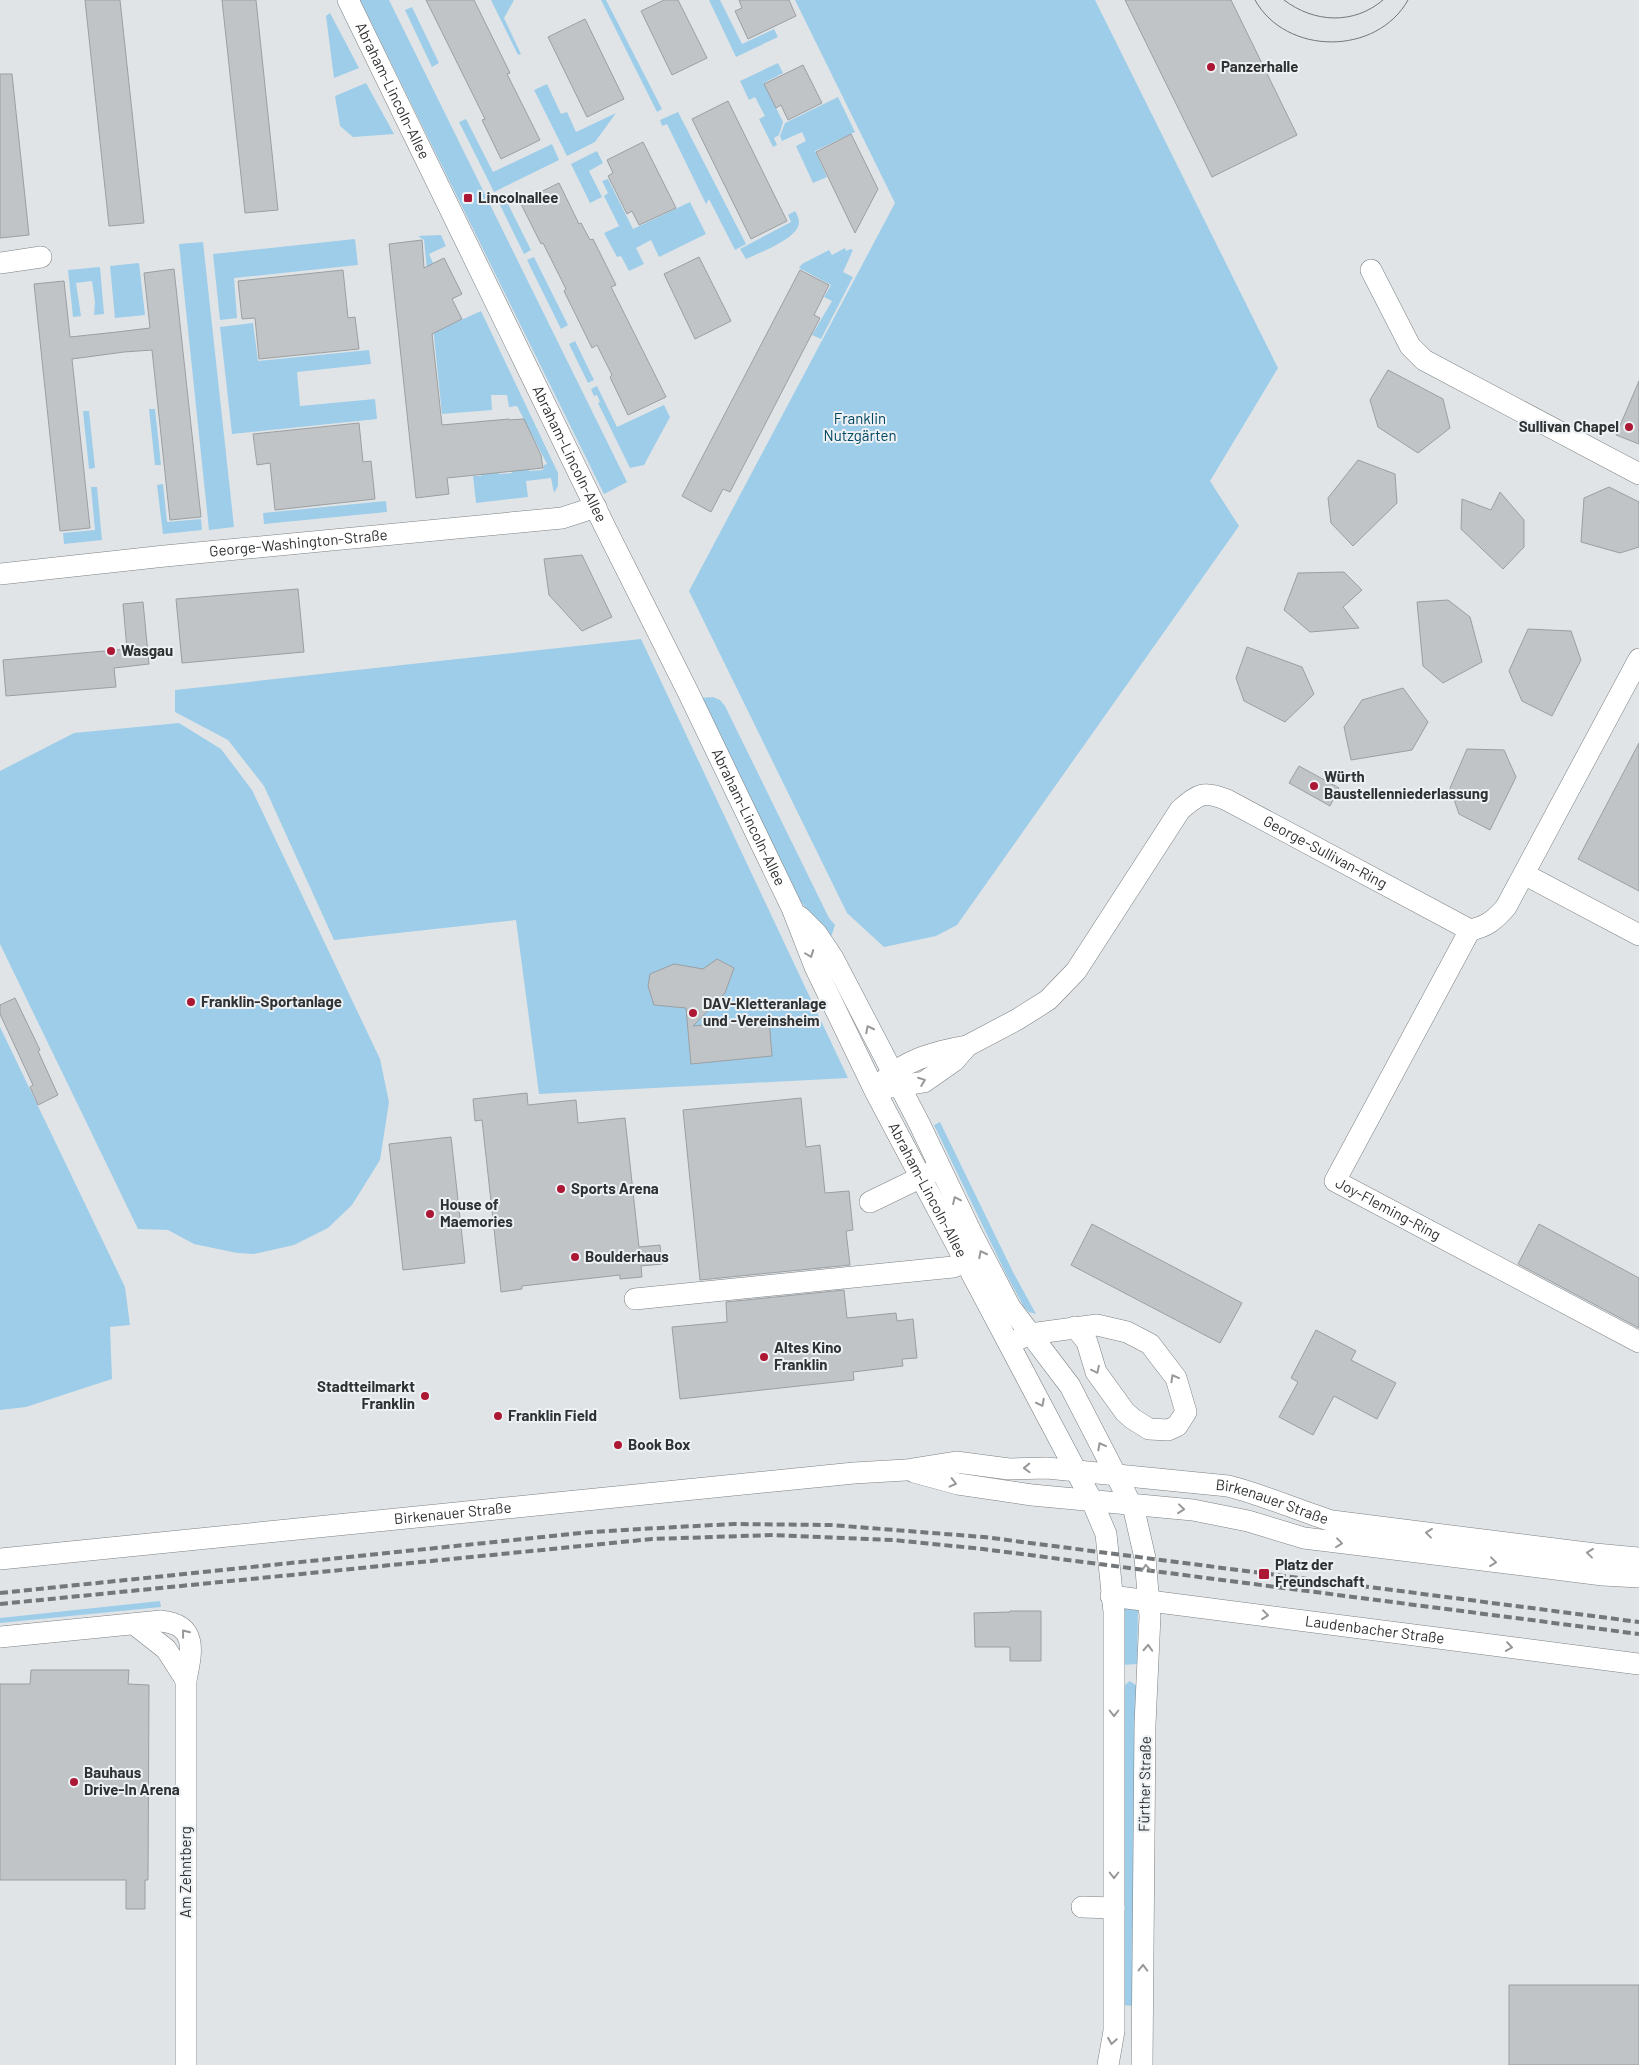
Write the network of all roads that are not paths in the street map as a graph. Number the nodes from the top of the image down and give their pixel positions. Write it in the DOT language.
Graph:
graph roads {
  1 [pos="348,0"];
  2 [pos="41,257"];
  3 [pos="0,263"];
  4 [pos="1371,270"];
  5 [pos="1639,474"];
  6 [pos="596,507"];
  7 [pos="0,574"];
  8 [pos="1639,659"];
  9 [pos="1524,874"];
  10 [pos="792,908"];
  11 [pos="1470,930"];
  12 [pos="1639,935"];
  13 [pos="895,1080"];
  14 [pos="874,1089"];
  15 [pos="941,1168"];
  16 [pos="922,1177"];
  17 [pos="870,1202"];
  18 [pos="965,1262"];
  19 [pos="635,1299"];
  20 [pos="1075,1327"];
  21 [pos="1030,1334"];
  22 [pos="1639,1342"];
  23 [pos="1014,1351"];
  24 [pos="906,1470"];
  25 [pos="1075,1471"];
  26 [pos="1116,1474"];
  27 [pos="1092,1501"];
  28 [pos="1132,1505"];
  29 [pos="1639,1558"];
  30 [pos="0,1559"];
  31 [pos="1639,1577"];
  32 [pos="1111,1596"];
  33 [pos="1148,1599"];
  34 [pos="0,1637"];
  35 [pos="1639,1664"];
  36 [pos="1114,1674"];
  37 [pos="1146,1674"];
  38 [pos="1082,1907"];
  39 [pos="1114,1908"];
  40 [pos="186,2065"];
  41 [pos="1108,2065"];
  42 [pos="1142,2065"];
  1 -- 6 [label="street, Abraham-Lincoln-Allee"];
  2 -- 3 [label="street"];
  4 -- 5 [label="street"];
  6 -- 7 [label="street, George-Washington-Straße"];
  6 -- 10 [label="street, Abraham-Lincoln-Allee"];
  8 -- 9 [label="street"];
  9 -- 11 [label="street"];
  9 -- 12 [label="street"];
  13 -- 10 [label="street, Abraham-Lincoln-Allee, one-way"];
  10 -- 14 [label="street, Abraham-Lincoln-Allee, one-way"];
  11 -- 13 [label="street, George-Sullivan-Ring"];
  11 -- 22 [label="street, Joy-Fleming-Ring"];
  13 -- 14 [label="street"];
  13 -- 15 [label="street, Abraham-Lincoln-Allee"];
  14 -- 16 [label="street, Abraham-Lincoln-Allee"];
  15 -- 16 [label="street"];
  21 -- 15 [label="street, Abraham-Lincoln-Allee, one-way"];
  16 -- 17 [label="street"];
  16 -- 18 [label="street, Abraham-Lincoln-Allee"];
  18 -- 19 [label="street"];
  18 -- 23 [label="street, Abraham-Lincoln-Allee"];
  20 -- 20 [label="street, one-way"];
  20 -- 21 [label="street"];
  21 -- 23 [label="street"];
  26 -- 21 [label="street, Abraham-Lincoln-Allee, one-way"];
  23 -- 25 [label="street, Abraham-Lincoln-Allee, one-way"];
  25 -- 24 [label="street, Birkenauer Straße, one-way"];
  24 -- 27 [label="street, Birkenauer Straße, one-way"];
  24 -- 30 [label="street, Birkenauer Straße"];
  25 -- 26 [label="street, Birkenauer Straße"];
  25 -- 27 [label="street, Fürther Straße"];
  26 -- 28 [label="street, Fürther Straße"];
  29 -- 26 [label="street, Birkenauer Straße, one-way"];
  27 -- 28 [label="street, Birkenauer Straße"];
  27 -- 32 [label="street, Fürther Straße"];
  28 -- 31 [label="street, Birkenauer Straße, one-way"];
  33 -- 28 [label="street, Fürther Straße, one-way"];
  32 -- 33 [label="street, Laudenbacher Straße"];
  32 -- 36 [label="street, Fürther Straße"];
  33 -- 35 [label="street, Laudenbacher Straße, one-way"];
  37 -- 33 [label="street, Fürther Straße, one-way"];
  34 -- 40 [label="street, Am Zehntberg"];
  36 -- 37 [label="street"];
  36 -- 39 [label="street, Fürther Straße, one-way"];
  42 -- 37 [label="street, Fürther Straße, one-way"];
  38 -- 39 [label="street"];
  39 -- 41 [label="street, Fürther Straße, one-way"];
}
